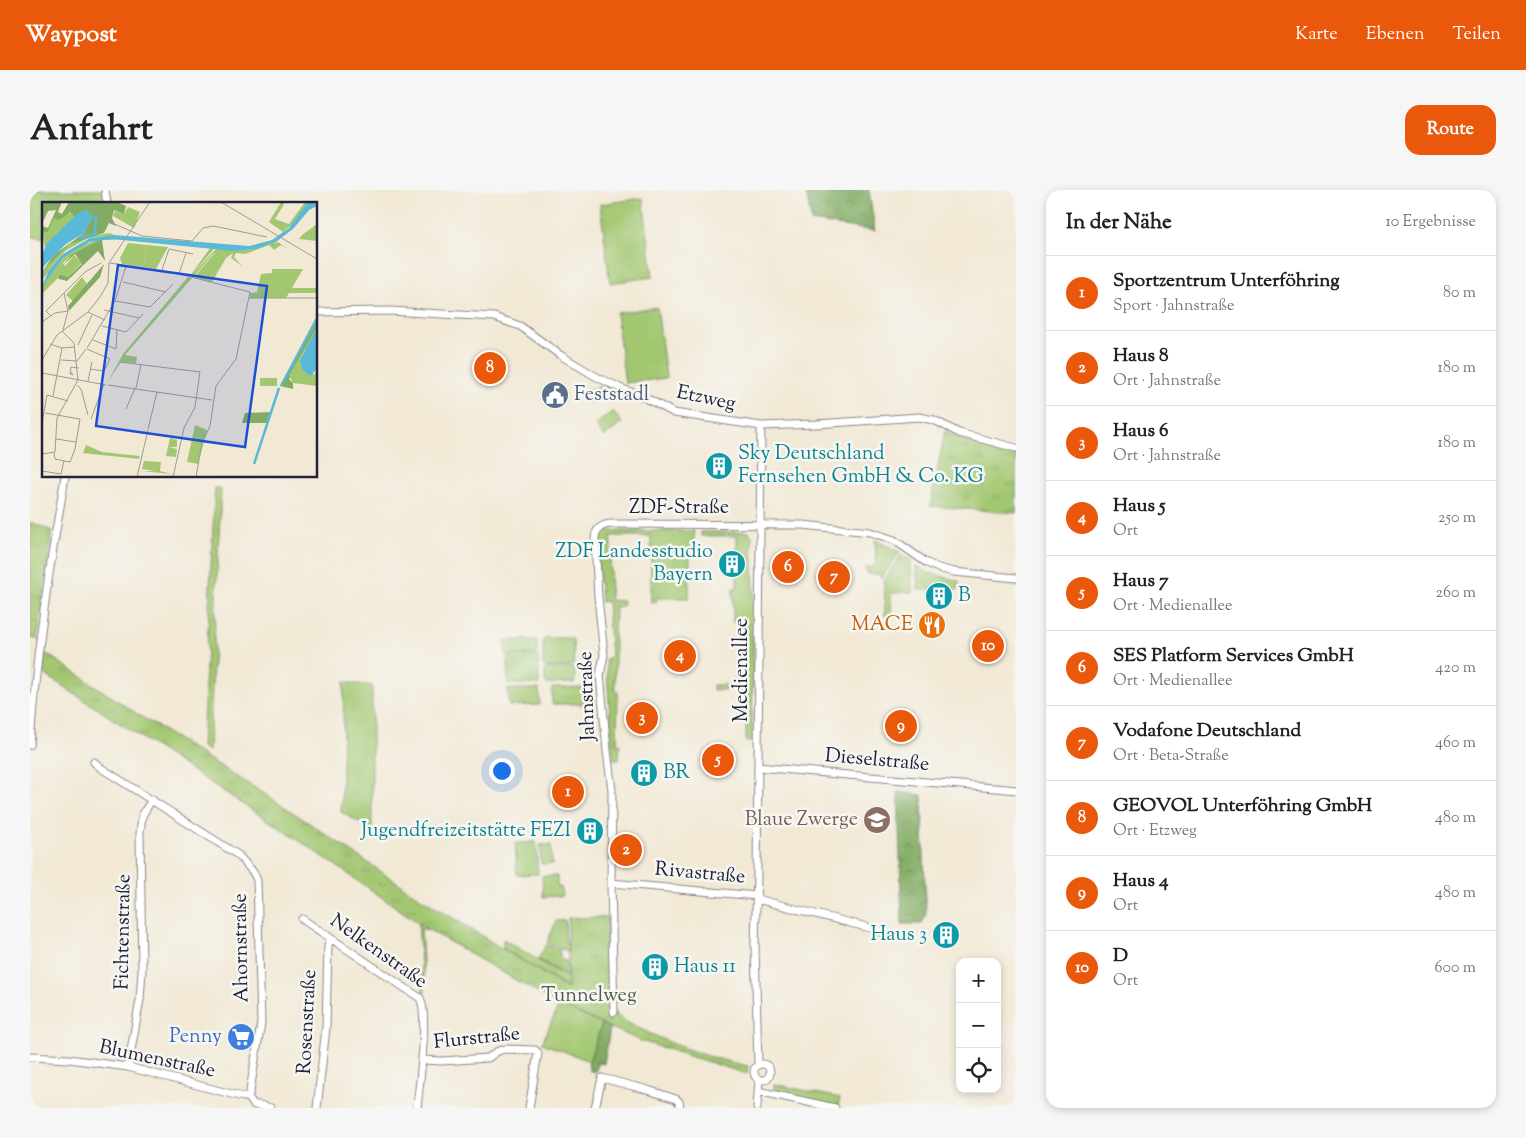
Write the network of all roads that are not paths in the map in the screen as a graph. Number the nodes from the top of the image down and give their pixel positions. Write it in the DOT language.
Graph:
graph roads {
  1 [pos="318,312"];
  2 [pos="761,426"];
  3 [pos="1016,448"];
  4 [pos="65,478"];
  5 [pos="760,525"];
  6 [pos="599,528"];
  7 [pos="1016,578"];
  8 [pos="30,731"];
  9 [pos="30,745"];
  10 [pos="94,762"];
  11 [pos="758,767"];
  12 [pos="1016,790"];
  13 [pos="152,799"];
  14 [pos="611,883"];
  15 [pos="757,897"];
  16 [pos="302,919"];
  17 [pos="888,937"];
  18 [pos="331,939"];
  19 [pos="614,1012"];
  20 [pos="30,1057"];
  21 [pos="422,1060"];
  22 [pos="758,1065"];
  23 [pos="128,1067"];
  24 [pos="759,1079"];
  25 [pos="758,1091"];
  26 [pos="248,1097"];
  27 [pos="254,1106"];
  28 [pos="271,1108"];
  29 [pos="317,1108"];
  30 [pos="417,1108"];
  31 [pos="528,1108"];
  32 [pos="595,1108"];
  33 [pos="680,1108"];
  34 [pos="757,1108"];
  35 [pos="835,1108"];
  1 -- 2 [label="street, Etzweg"];
  2 -- 3 [label="street, Etzweg"];
  2 -- 5 [label="street, Medienallee"];
  4 -- 8 [label="street"];
  5 -- 6 [label="street, ZDF-Straße"];
  5 -- 7 [label="street, ZDF-Straße"];
  5 -- 11 [label="street, Medienallee"];
  6 -- 14 [label="street, Jahnstraße"];
  8 -- 9 [label="street"];
  10 -- 13 [label="street, Ahornstraße"];
  11 -- 12 [label="street, Dieselstraße"];
  11 -- 15 [label="street, Medienallee"];
  13 -- 23 [label="street, Fichtenstraße"];
  13 -- 26 [label="street, Ahornstraße"];
  14 -- 15 [label="street, Rivastraße"];
  14 -- 19 [label="street, Jahnstraße"];
  15 -- 17 [label="street, Rivastraße"];
  15 -- 22 [label="street, Medienallee"];
  16 -- 18 [label="street, Nelkenstraße"];
  18 -- 21 [label="street, Nelkenstraße"];
  18 -- 29 [label="street, Rosenstraße"];
  20 -- 23 [label="street, Blumenstraße"];
  21 -- 30 [label="street, Nelkenstraße"];
  21 -- 31 [label="street, Flurstraße"];
  22 -- 24 [label="street"];
  22 -- 24 [label="street"];
  23 -- 26 [label="street, Blumenstraße"];
  24 -- 25 [label="street"];
  25 -- 34 [label="street"];
  25 -- 35 [label="street"];
  26 -- 27 [label="street"];
  27 -- 28 [label="street"];
  32 -- 33 [label="street"];
}
